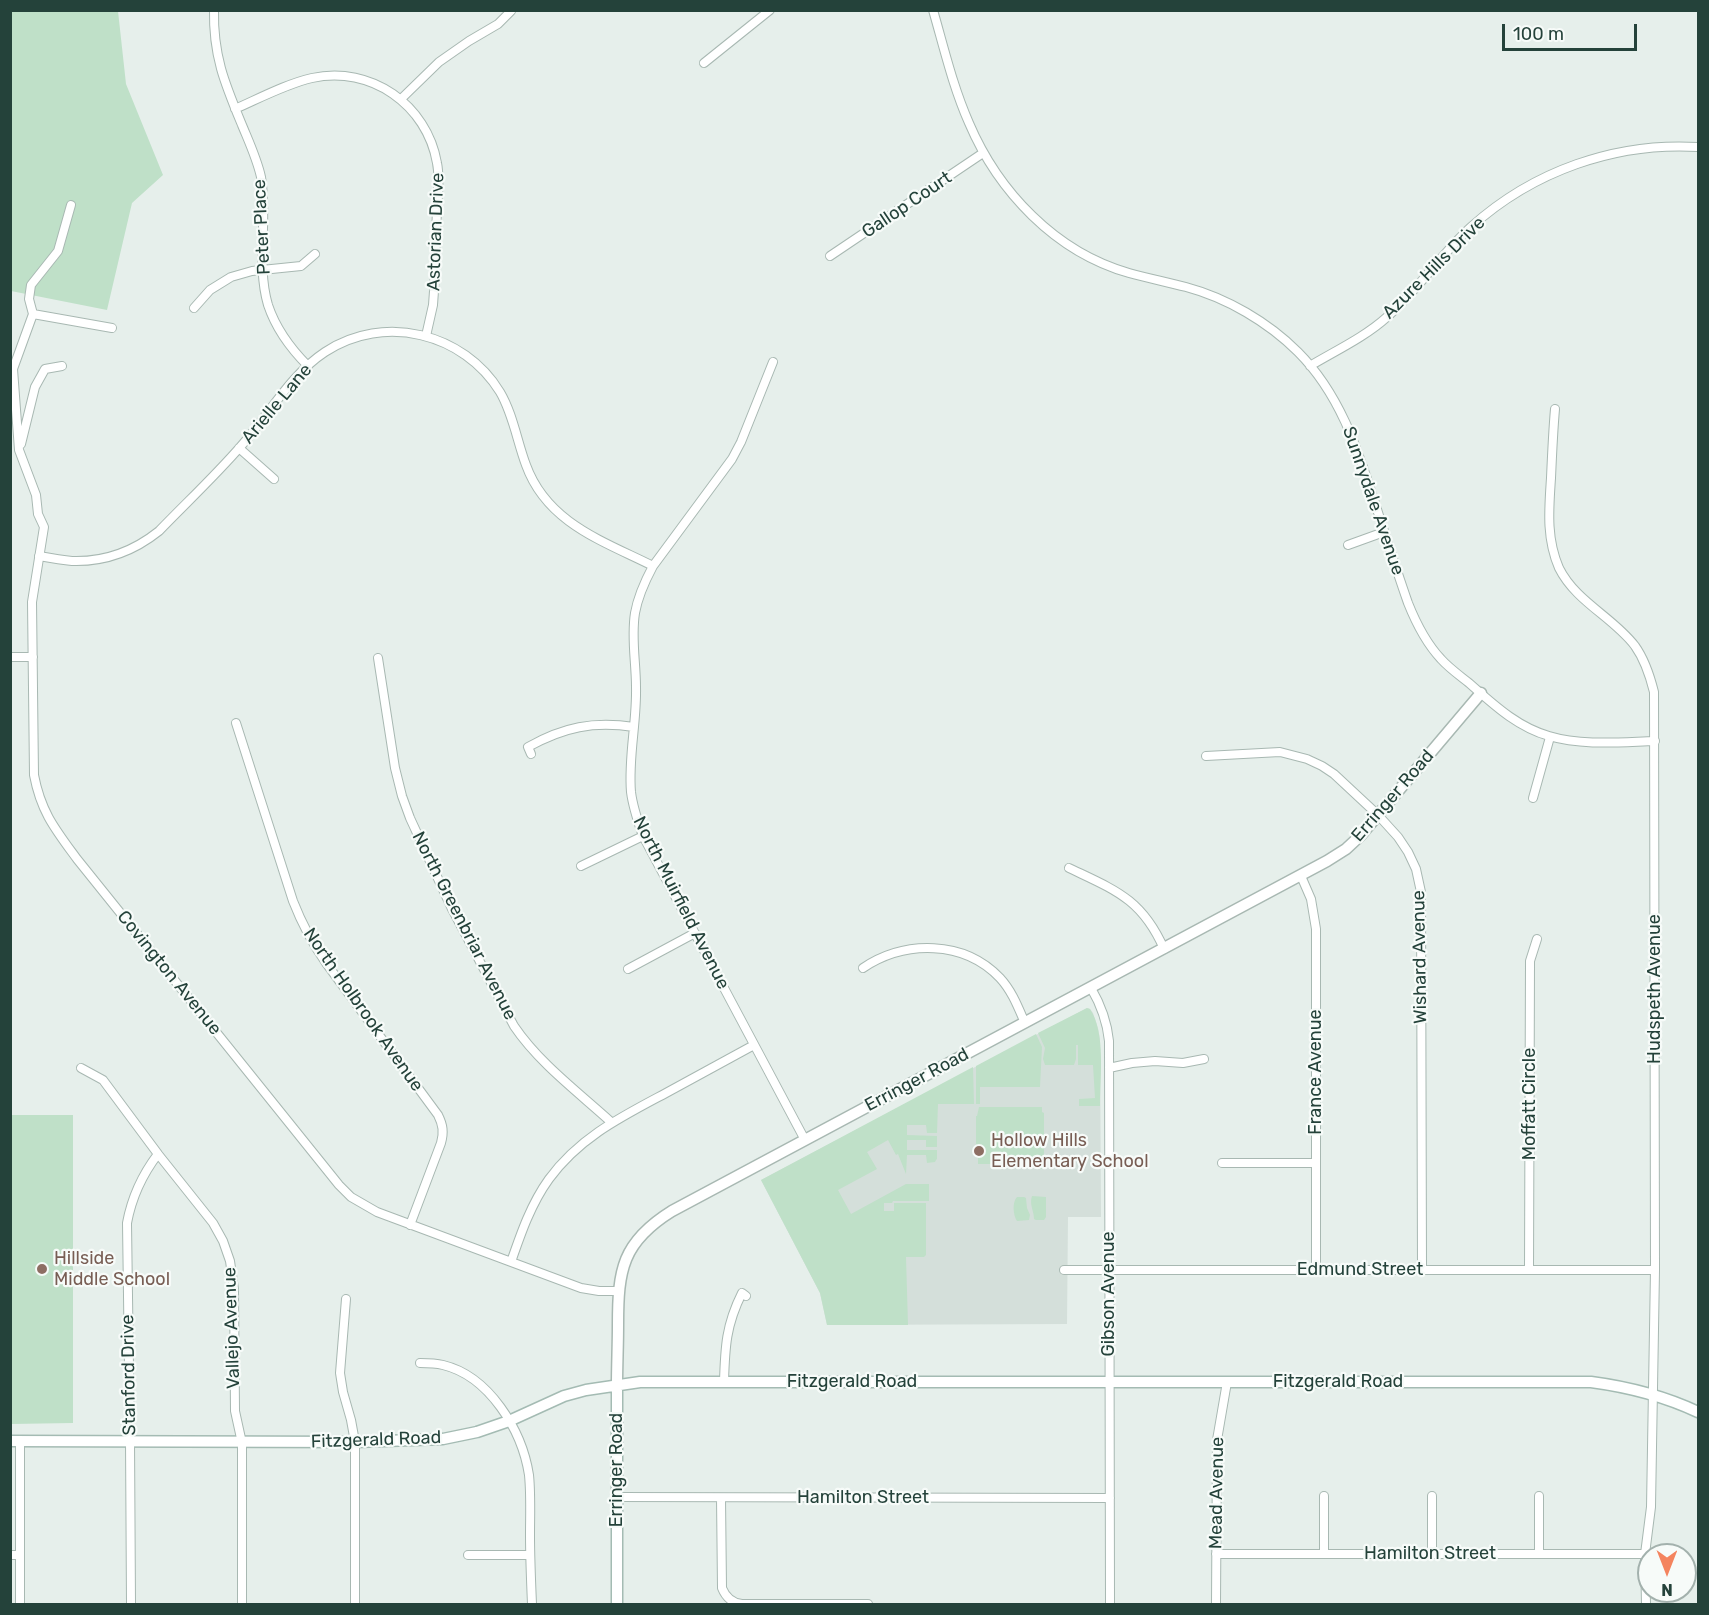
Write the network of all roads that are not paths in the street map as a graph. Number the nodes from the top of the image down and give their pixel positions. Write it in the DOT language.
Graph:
graph roads {
  1 [pos="214,10"];
  2 [pos="770,10"];
  3 [pos="933,10"];
  4 [pos="511,11"];
  5 [pos="704,63"];
  6 [pos="401,99"];
  7 [pos="236,109"];
  8 [pos="1698,147"];
  9 [pos="983,153"];
  10 [pos="70,205"];
  11 [pos="315,254"];
  12 [pos="830,256"];
  13 [pos="264,269"];
  14 [pos="194,308"];
  15 [pos="33,314"];
  16 [pos="112,328"];
  17 [pos="426,336"];
  18 [pos="773,362"];
  19 [pos="62,366"];
  20 [pos="308,366"];
  21 [pos="1310,366"];
  22 [pos="1555,409"];
  23 [pos="239,448"];
  24 [pos="19,450"];
  25 [pos="273,479"];
  26 [pos="1384,532"];
  27 [pos="1348,545"];
  28 [pos="39,556"];
  29 [pos="653,567"];
  30 [pos="10,657"];
  31 [pos="33,657"];
  32 [pos="378,658"];
  33 [pos="1480,693"];
  34 [pos="236,723"];
  35 [pos="634,727"];
  36 [pos="1550,737"];
  37 [pos="1655,741"];
  38 [pos="531,754"];
  39 [pos="1206,756"];
  40 [pos="1533,798"];
  41 [pos="1378,815"];
  42 [pos="643,836"];
  43 [pos="581,866"];
  44 [pos="1069,868"];
  45 [pos="1301,876"];
  46 [pos="695,933"];
  47 [pos="1537,939"];
  48 [pos="1164,949"];
  49 [pos="863,968"];
  50 [pos="628,969"];
  51 [pos="1091,988"];
  52 [pos="1025,1023"];
  53 [pos="754,1045"];
  54 [pos="1204,1059"];
  55 [pos="81,1068"];
  56 [pos="1109,1068"];
  57 [pos="611,1122"];
  58 [pos="805,1140"];
  59 [pos="158,1154"];
  60 [pos="1222,1163"];
  61 [pos="1316,1163"];
  62 [pos="410,1224"];
  63 [pos="511,1262"];
  64 [pos="1064,1270"];
  65 [pos="1109,1270"];
  66 [pos="1316,1270"];
  67 [pos="1422,1270"];
  68 [pos="1529,1270"];
  69 [pos="1655,1270"];
  70 [pos="618,1291"];
  71 [pos="746,1296"];
  72 [pos="346,1299"];
  73 [pos="420,1363"];
  74 [pos="724,1382"];
  75 [pos="1110,1382"];
  76 [pos="1227,1382"];
  77 [pos="617,1385"];
  78 [pos="1653,1394"];
  79 [pos="1698,1412"];
  80 [pos="509,1421"];
  81 [pos="15,1441"];
  82 [pos="130,1441"];
  83 [pos="355,1442"];
  84 [pos="242,1443"];
  85 [pos="1324,1496"];
  86 [pos="1432,1496"];
  87 [pos="1539,1496"];
  88 [pos="616,1497"];
  89 [pos="721,1498"];
  90 [pos="1110,1498"];
  91 [pos="1646,1543"];
  92 [pos="1216,1554"];
  93 [pos="1324,1554"];
  94 [pos="1432,1554"];
  95 [pos="1539,1554"];
  96 [pos="1637,1554"];
  97 [pos="10,1555"];
  98 [pos="20,1555"];
  99 [pos="468,1555"];
  100 [pos="530,1555"];
  101 [pos="20,1605"];
  102 [pos="131,1605"];
  103 [pos="242,1605"];
  104 [pos="355,1605"];
  105 [pos="532,1605"];
  106 [pos="617,1605"];
  107 [pos="868,1605"];
  108 [pos="1110,1605"];
  109 [pos="1216,1605"];
  1 -- 7 [label="street, Peter Place"];
  2 -- 5 [label="street"];
  3 -- 9 [label="street, Sunnydale Avenue"];
  4 -- 6 [label="street"];
  6 -- 7 [label="street, Astorian Drive"];
  6 -- 17 [label="street, Astorian Drive"];
  7 -- 13 [label="street, Peter Place"];
  8 -- 21 [label="street, Azure Hills Drive"];
  9 -- 12 [label="street, Gallop Court"];
  9 -- 21 [label="street, Sunnydale Avenue"];
  10 -- 15 [label="street"];
  11 -- 13 [label="street"];
  13 -- 14 [label="street"];
  13 -- 20 [label="street, Peter Place"];
  15 -- 16 [label="street"];
  15 -- 24 [label="street, Covington Avenue"];
  17 -- 20 [label="street, Arielle Lane"];
  17 -- 29 [label="street, Arielle Lane"];
  18 -- 29 [label="street, North Muirfield Avenue"];
  19 -- 24 [label="street"];
  20 -- 23 [label="street, Arielle Lane"];
  21 -- 26 [label="street, Sunnydale Avenue"];
  22 -- 37 [label="street, Hudspeth Avenue"];
  23 -- 25 [label="street"];
  23 -- 28 [label="street, Arielle Lane"];
  24 -- 28 [label="street, Covington Avenue"];
  26 -- 27 [label="street"];
  26 -- 33 [label="street, Sunnydale Avenue"];
  28 -- 31 [label="street, Covington Avenue"];
  29 -- 35 [label="street, North Muirfield Avenue"];
  30 -- 31 [label="street"];
  31 -- 62 [label="street, Covington Avenue"];
  32 -- 57 [label="street, North Greenbriar Avenue"];
  33 -- 36 [label="street, Sunnydale Avenue"];
  33 -- 41 [label="main road, Erringer Road"];
  34 -- 62 [label="street, North Holbrook Avenue"];
  35 -- 38 [label="street"];
  35 -- 42 [label="street, North Muirfield Avenue"];
  36 -- 37 [label="street, Sunnydale Avenue"];
  36 -- 40 [label="street"];
  37 -- 69 [label="street, Hudspeth Avenue"];
  39 -- 41 [label="street, Wishard Avenue"];
  41 -- 45 [label="main road, Erringer Road"];
  41 -- 67 [label="street, Wishard Avenue"];
  42 -- 43 [label="street"];
  42 -- 46 [label="street, North Muirfield Avenue"];
  44 -- 48 [label="street"];
  45 -- 48 [label="main road, Erringer Road"];
  45 -- 61 [label="street, France Avenue"];
  46 -- 50 [label="street"];
  46 -- 53 [label="street, North Muirfield Avenue"];
  47 -- 68 [label="street, Moffatt Circle"];
  48 -- 51 [label="main road, Erringer Road"];
  49 -- 52 [label="street"];
  51 -- 52 [label="main road, Erringer Road"];
  51 -- 56 [label="street, Gibson Avenue"];
  52 -- 58 [label="main road, Erringer Road"];
  53 -- 57 [label="street"];
  53 -- 58 [label="street, North Muirfield Avenue"];
  54 -- 56 [label="street"];
  55 -- 59 [label="street, Vallejo Avenue"];
  56 -- 65 [label="street, Gibson Avenue"];
  57 -- 63 [label="street"];
  58 -- 70 [label="main road, Erringer Road"];
  59 -- 82 [label="street, Stanford Drive"];
  59 -- 84 [label="street, Vallejo Avenue"];
  60 -- 61 [label="street"];
  61 -- 66 [label="street, France Avenue"];
  62 -- 63 [label="street, Covington Avenue"];
  63 -- 70 [label="street, Covington Avenue"];
  64 -- 65 [label="street, Edmund Street"];
  65 -- 66 [label="street, Edmund Street"];
  65 -- 75 [label="street, Gibson Avenue"];
  66 -- 67 [label="street, Edmund Street"];
  67 -- 68 [label="street, Edmund Street"];
  68 -- 69 [label="street, Edmund Street"];
  69 -- 78 [label="street, Hudspeth Avenue"];
  70 -- 77 [label="main road, Erringer Road"];
  71 -- 74 [label="street"];
  72 -- 83 [label="street"];
  73 -- 80 [label="street"];
  74 -- 75 [label="main road, Fitzgerald Road"];
  74 -- 77 [label="main road, Fitzgerald Road"];
  75 -- 76 [label="main road, Fitzgerald Road"];
  75 -- 90 [label="street, Gibson Avenue"];
  76 -- 78 [label="main road, Fitzgerald Road"];
  76 -- 92 [label="street, Mead Avenue"];
  77 -- 80 [label="main road, Fitzgerald Road"];
  77 -- 88 [label="main road, Erringer Road"];
  78 -- 79 [label="main road, Fitzgerald Road"];
  78 -- 91 [label="street, Hudspeth Avenue"];
  80 -- 83 [label="main road, Fitzgerald Road"];
  80 -- 100 [label="street"];
  81 -- 82 [label="main road, Fitzgerald Road"];
  81 -- 98 [label="street"];
  82 -- 84 [label="main road, Fitzgerald Road"];
  82 -- 102 [label="street, Stanford Drive"];
  83 -- 84 [label="main road, Fitzgerald Road"];
  83 -- 104 [label="street"];
  84 -- 103 [label="street, Vallejo Avenue"];
  85 -- 93 [label="street"];
  86 -- 94 [label="street"];
  87 -- 95 [label="street"];
  88 -- 89 [label="street, Hamilton Street"];
  88 -- 106 [label="main road, Erringer Road"];
  89 -- 90 [label="street, Hamilton Street"];
  89 -- 107 [label="street"];
  90 -- 108 [label="street, Gibson Avenue"];
  92 -- 93 [label="street, Hamilton Street"];
  92 -- 109 [label="street, Mead Avenue"];
  93 -- 94 [label="street, Hamilton Street"];
  94 -- 95 [label="street, Hamilton Street"];
  95 -- 96 [label="street, Hamilton Street"];
  97 -- 98 [label="street"];
  98 -- 101 [label="street"];
  99 -- 100 [label="street"];
  100 -- 105 [label="street"];
}
